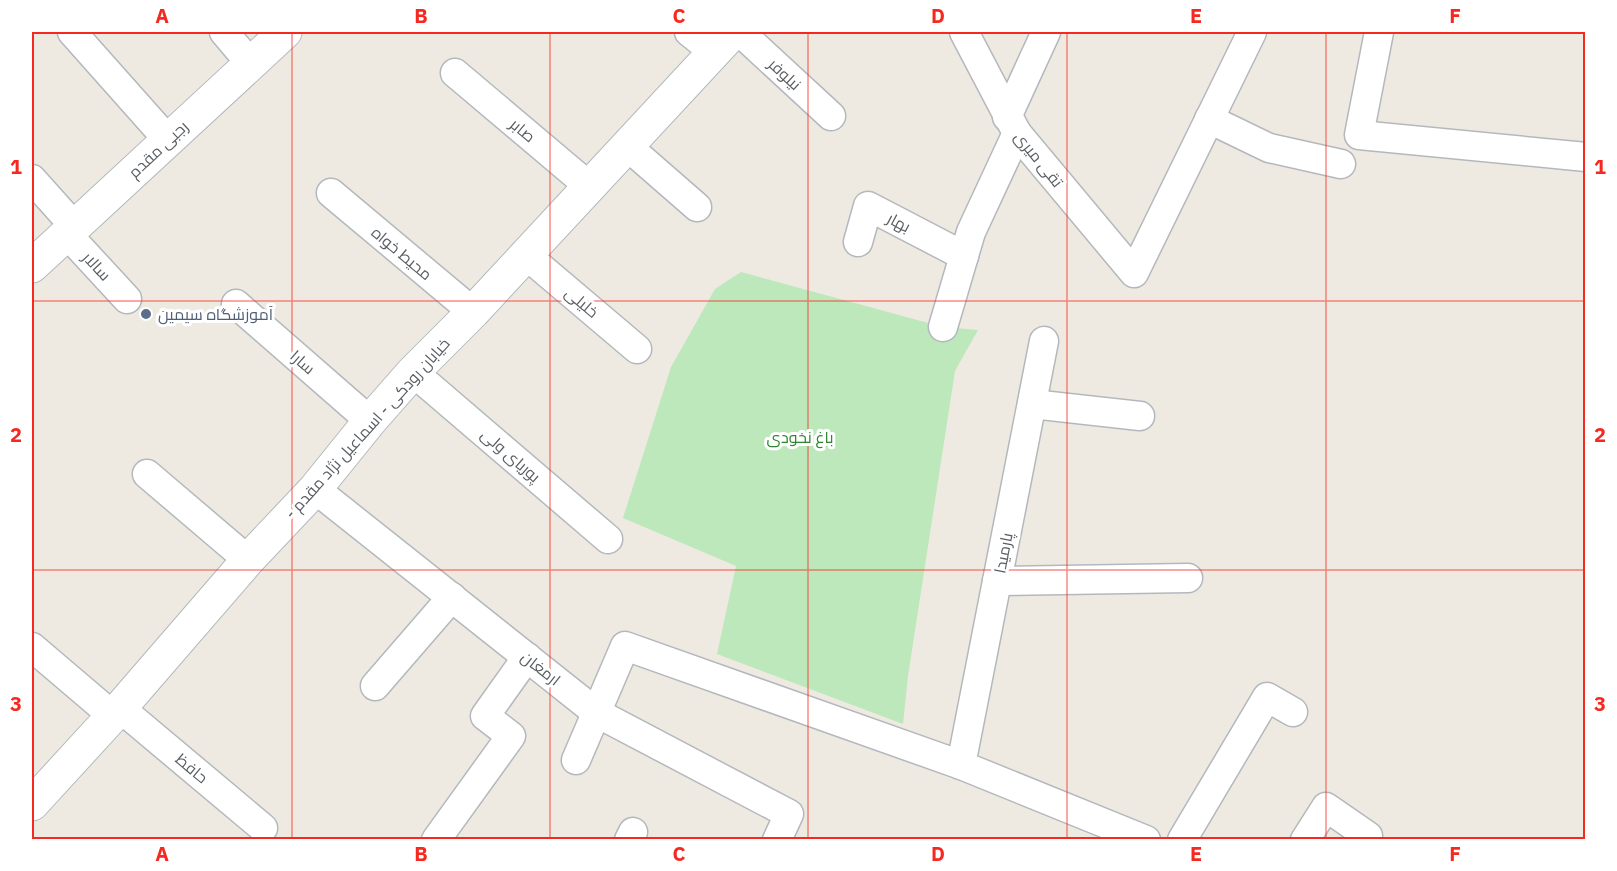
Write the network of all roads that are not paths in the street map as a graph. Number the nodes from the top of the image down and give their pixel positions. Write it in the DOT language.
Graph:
graph roads {
  1 [pos="72,32"];
  2 [pos="224,32"];
  3 [pos="285,32"];
  4 [pos="740,32"];
  5 [pos="964,32"];
  6 [pos="1046,32"];
  7 [pos="1252,32"];
  8 [pos="1379,32"];
  9 [pos="712,38"];
  10 [pos="251,64"];
  11 [pos="455,74"];
  12 [pos="831,116"];
  13 [pos="1209,119"];
  14 [pos="1012,125"];
  15 [pos="168,140"];
  16 [pos="627,146"];
  17 [pos="1586,157"];
  18 [pos="1341,164"];
  19 [pos="32,179"];
  20 [pos="590,187"];
  21 [pos="331,193"];
  22 [pos="697,207"];
  23 [pos="71,230"];
  24 [pos="858,242"];
  25 [pos="526,255"];
  26 [pos="964,256"];
  27 [pos="32,266"];
  28 [pos="127,299"];
  29 [pos="236,304"];
  30 [pos="473,312"];
  31 [pos="943,327"];
  32 [pos="1044,341"];
  33 [pos="638,349"];
  34 [pos="413,372"];
  35 [pos="1032,404"];
  36 [pos="1140,416"];
  37 [pos="370,421"];
  38 [pos="147,474"];
  39 [pos="315,489"];
  40 [pos="608,539"];
  41 [pos="248,560"];
  42 [pos="1188,578"];
  43 [pos="997,581"];
  44 [pos="452,597"];
  45 [pos="32,647"];
  46 [pos="527,657"];
  47 [pos="375,686"];
  48 [pos="117,712"];
  49 [pos="1293,712"];
  50 [pos="597,713"];
  51 [pos="576,760"];
  52 [pos="962,765"];
  53 [pos="32,804"];
  54 [pos="263,828"];
  55 [pos="1368,836"];
  56 [pos="435,840"];
  57 [pos="777,840"];
  58 [pos="1146,840"];
  59 [pos="1182,840"];
  60 [pos="1305,840"];
  1 -- 15 [label="street"];
  2 -- 10 [label="street"];
  3 -- 10 [label="street, رجبی مقدم"];
  4 -- 12 [label="street, نیلوفر"];
  5 -- 14 [label="street, تقی میری"];
  6 -- 14 [label="street"];
  7 -- 13 [label="street"];
  8 -- 17 [label="street"];
  9 -- 16 [label="street, - خیابان رودکی - اسماعیل نژاد مقدم"];
  10 -- 15 [label="street, رجبی مقدم"];
  11 -- 20 [label="street, صابر"];
  13 -- 14 [label="street, تقی میری"];
  13 -- 18 [label="street"];
  14 -- 26 [label="street"];
  15 -- 23 [label="street, رجبی مقدم"];
  16 -- 20 [label="street, - خیابان رودکی - اسماعیل نژاد مقدم"];
  16 -- 22 [label="street"];
  19 -- 23 [label="street, سالار"];
  20 -- 25 [label="street, - خیابان رودکی - اسماعیل نژاد مقدم"];
  21 -- 30 [label="street, محیط خواه"];
  23 -- 27 [label="street, رجبی مقدم"];
  23 -- 28 [label="street, سالار"];
  24 -- 26 [label="street, بهار"];
  25 -- 30 [label="street, - خیابان رودکی - اسماعیل نژاد مقدم"];
  25 -- 33 [label="street, خلیلی"];
  26 -- 31 [label="street"];
  29 -- 37 [label="street, سارا"];
  30 -- 34 [label="street, - خیابان رودکی - اسماعیل نژاد مقدم"];
  32 -- 35 [label="street, پارمیدا"];
  34 -- 37 [label="street, - خیابان رودکی - اسماعیل نژاد مقدم"];
  34 -- 40 [label="street, پوریای ولی"];
  35 -- 36 [label="street"];
  35 -- 43 [label="street, پارمیدا"];
  37 -- 39 [label="street, - خیابان رودکی - اسماعیل نژاد مقدم"];
  38 -- 41 [label="street"];
  39 -- 41 [label="street, - خیابان رودکی - اسماعیل نژاد مقدم"];
  39 -- 44 [label="street, ارمغان"];
  41 -- 48 [label="street, - خیابان رودکی - اسماعیل نژاد مقدم"];
  42 -- 43 [label="street"];
  43 -- 52 [label="street, پارمیدا"];
  44 -- 46 [label="street, ارمغان"];
  44 -- 47 [label="street"];
  45 -- 48 [label="street, حافظ"];
  46 -- 50 [label="street, ارمغان"];
  46 -- 56 [label="street"];
  48 -- 53 [label="street, - خیابان رودکی - اسماعیل نژاد مقدم"];
  48 -- 54 [label="street, حافظ"];
  49 -- 59 [label="street"];
  50 -- 51 [label="street"];
  50 -- 52 [label="street"];
  50 -- 57 [label="street, ارمغان"];
  52 -- 58 [label="street"];
  55 -- 60 [label="street"];
}
